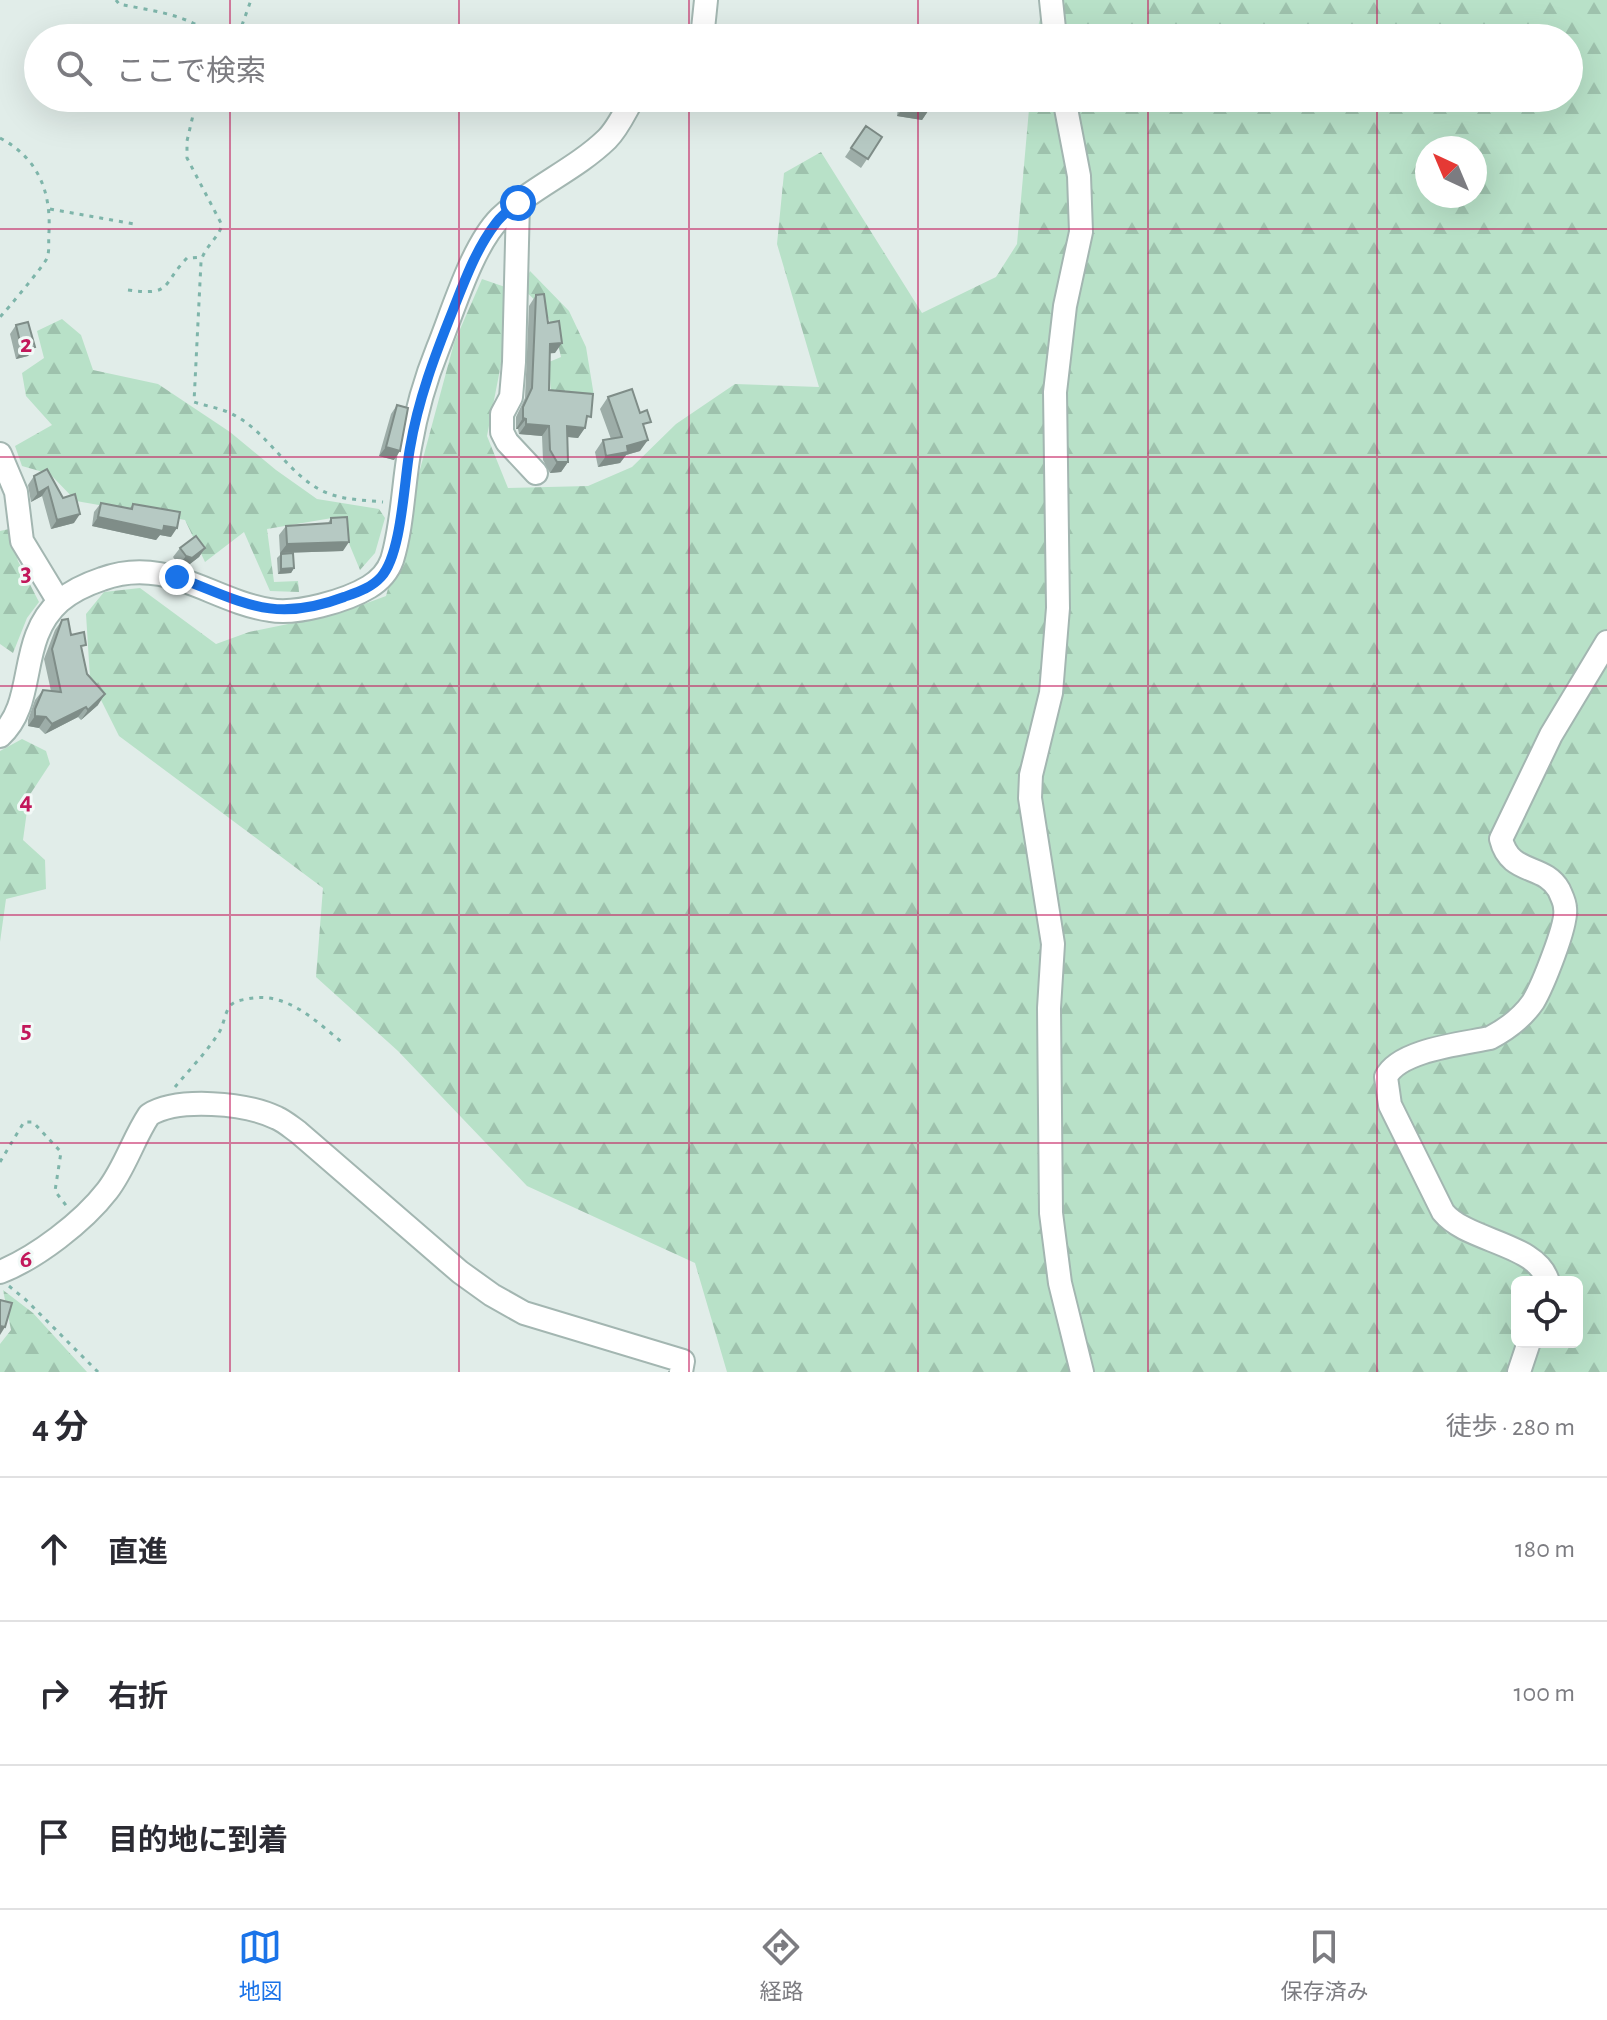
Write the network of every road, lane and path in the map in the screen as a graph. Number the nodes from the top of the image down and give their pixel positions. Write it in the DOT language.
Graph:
graph roads {
  1 [pos="116,0"];
  2 [pos="251,0"];
  3 [pos="706,0"];
  4 [pos="1051,0"];
  5 [pos="191,24"];
  6 [pos="242,24"];
  7 [pos="704,24"];
  8 [pos="1054,24"];
  9 [pos="194,112"];
  10 [pos="624,112"];
  11 [pos="1067,112"];
  12 [pos="0,138"];
  13 [pos="518,203"];
  14 [pos="50,209"];
  15 [pos="134,224"];
  16 [pos="203,257"];
  17 [pos="128,290"];
  18 [pos="0,317"];
  19 [pos="0,454"];
  20 [pos="536,473"];
  21 [pos="403,504"];
  22 [pos="59,602"];
  23 [pos="1607,642"];
  24 [pos="0,736"];
  25 [pos="344,1044"];
  26 [pos="155,1112"];
  27 [pos="0,1162"];
  28 [pos="78,1220"];
  29 [pos="0,1272"];
  30 [pos="1546,1276"];
  31 [pos="0,1279"];
  32 [pos="1527,1348"];
  33 [pos="98,1372"];
  34 [pos="681,1372"];
  35 [pos="1082,1372"];
  36 [pos="1519,1372"];
  1 -- 5 [label="path"];
  2 -- 6 [label="path"];
  3 -- 7 [label="street"];
  4 -- 8 [label="street"];
  9 -- 16 [label="path"];
  10 -- 13 [label="street"];
  11 -- 35 [label="street"];
  12 -- 14 [label="path"];
  13 -- 20 [label="street"];
  13 -- 21 [label="street"];
  14 -- 15 [label="path"];
  14 -- 18 [label="path"];
  16 -- 17 [label="path"];
  16 -- 21 [label="path"];
  19 -- 22 [label="street"];
  21 -- 22 [label="street"];
  22 -- 24 [label="street"];
  23 -- 30 [label="street"];
  25 -- 26 [label="path"];
  26 -- 28 [label="street"];
  26 -- 34 [label="street"];
  27 -- 28 [label="path"];
  28 -- 29 [label="street"];
  31 -- 33 [label="path"];
  32 -- 36 [label="street"];
}
